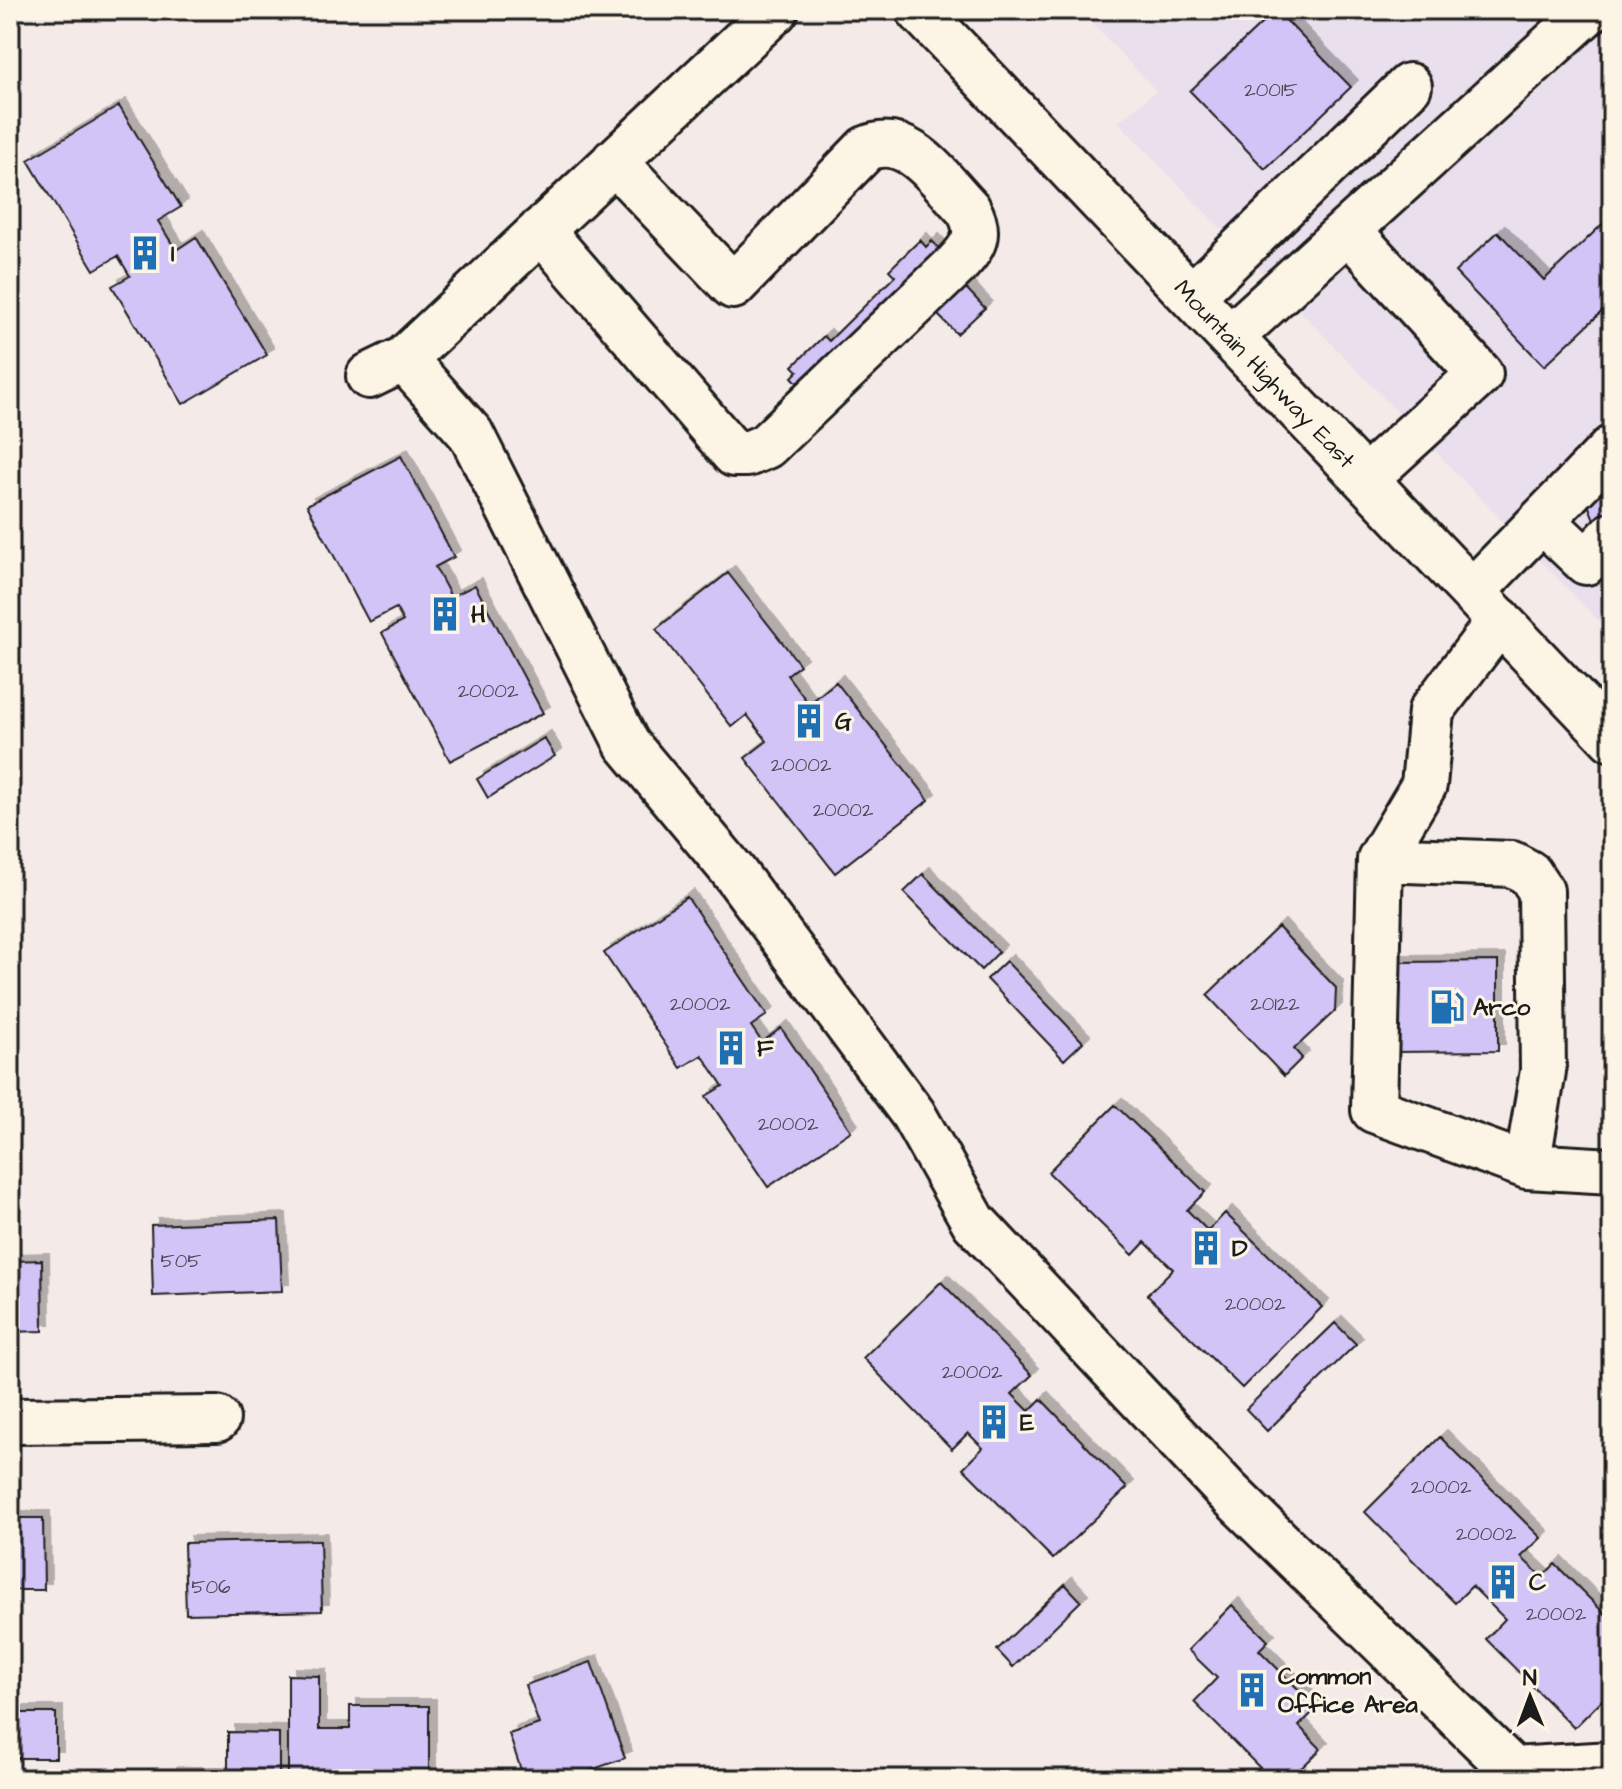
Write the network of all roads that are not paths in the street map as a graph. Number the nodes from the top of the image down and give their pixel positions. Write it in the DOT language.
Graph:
graph roads {
  1 [pos="776,10"];
  2 [pos="919,10"];
  3 [pos="1590,10"];
  4 [pos="1409,86"];
  5 [pos="614,161"];
  6 [pos="541,230"];
  7 [pos="1348,230"];
  8 [pos="1193,295"];
  9 [pos="1232,336"];
  10 [pos="1612,448"];
  11 [pos="1366,478"];
  12 [pos="1542,520"];
  13 [pos="1612,535"];
  14 [pos="1486,605"];
  15 [pos="1611,738"];
  16 [pos="1380,859"];
  17 [pos="1527,1166"];
  18 [pos="1612,1171"];
  19 [pos="217,1419"];
  20 [pos="10,1421"];
  21 [pos="1612,1764"];
  22 [pos="1513,1775"];
  1 -- 5 [label="main road"];
  2 -- 8 [label="main road, Mountain Highway East"];
  3 -- 7 [label="main road"];
  4 -- 8 [label="main road"];
  5 -- 6 [label="main road"];
  5 -- 6 [label="main road"];
  6 -- 22 [label="main road"];
  7 -- 9 [label="main road"];
  7 -- 11 [label="main road"];
  8 -- 9 [label="main road, Mountain Highway East"];
  9 -- 11 [label="main road, Mountain Highway East"];
  10 -- 12 [label="main road"];
  11 -- 14 [label="main road, Mountain Highway East"];
  12 -- 13 [label="main road"];
  12 -- 14 [label="main road"];
  14 -- 15 [label="main road, Mountain Highway East"];
  14 -- 16 [label="main road"];
  16 -- 17 [label="main road"];
  16 -- 17 [label="main road"];
  17 -- 18 [label="main road"];
  19 -- 20 [label="main road"];
  21 -- 22 [label="main road"];
}
